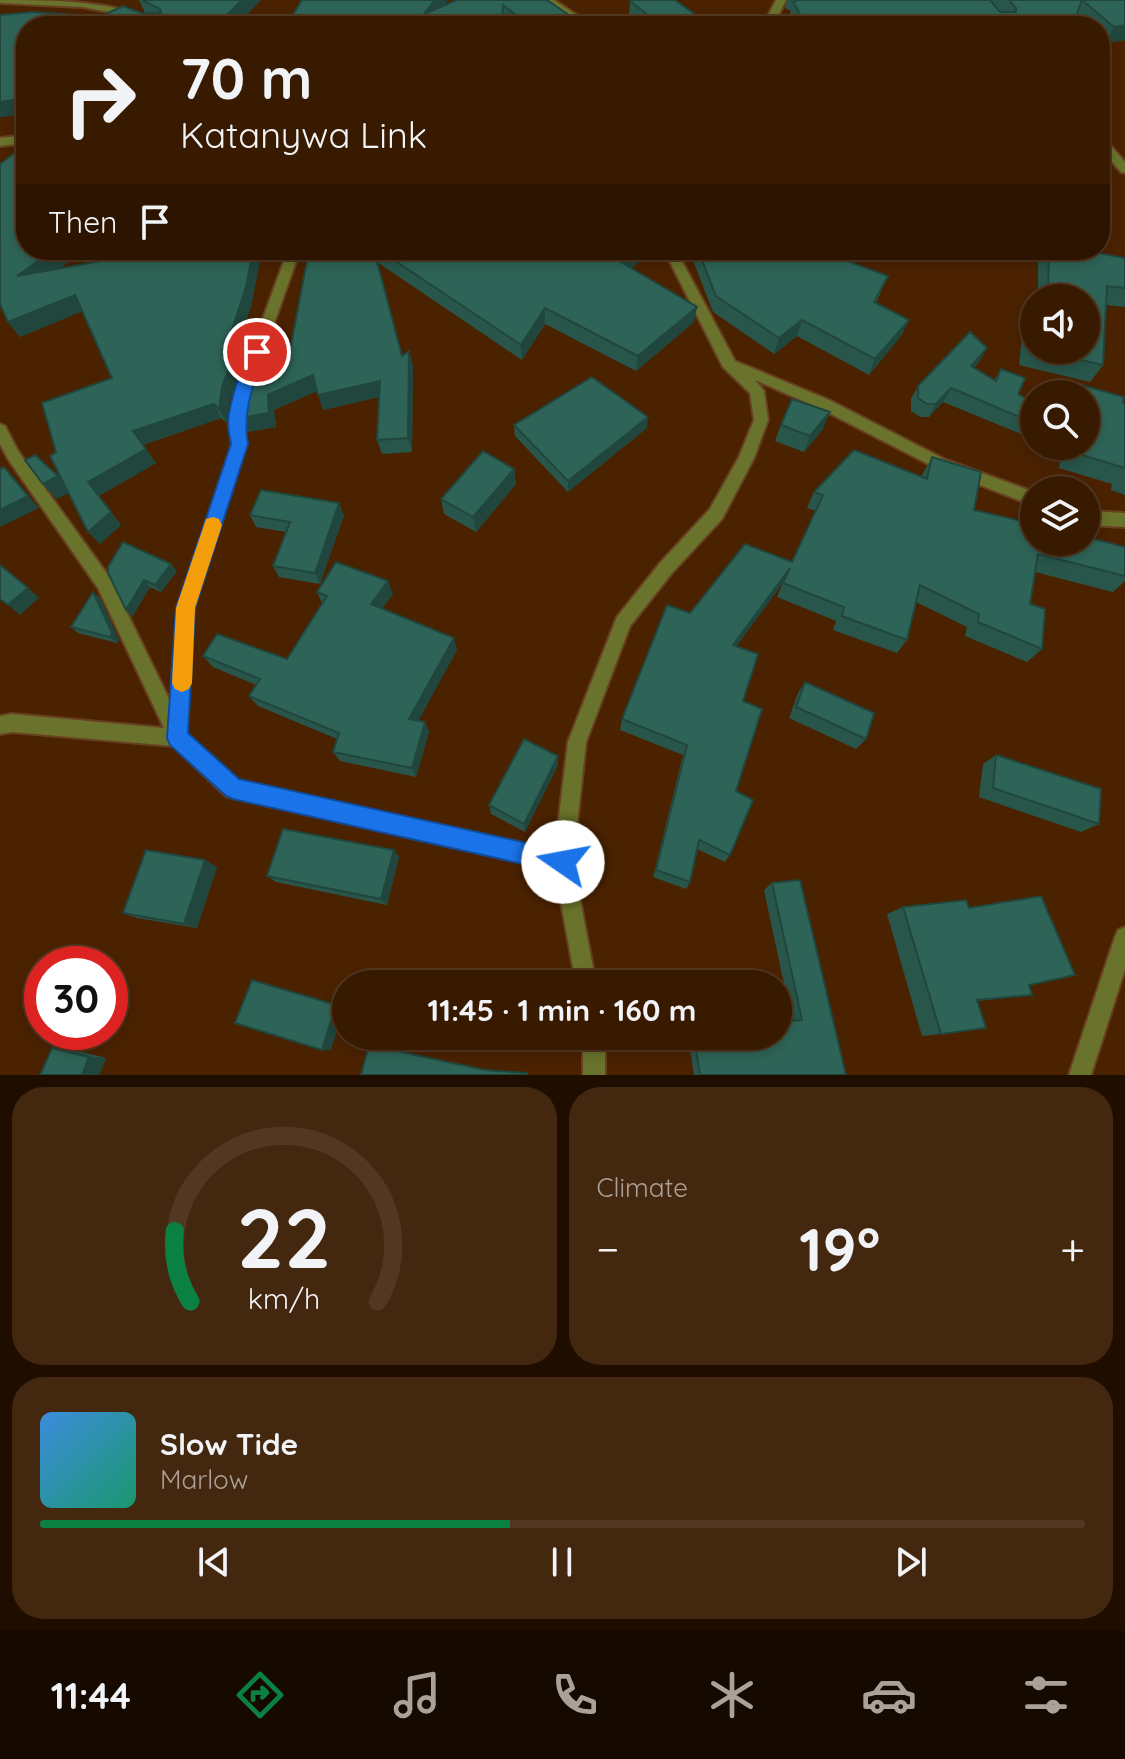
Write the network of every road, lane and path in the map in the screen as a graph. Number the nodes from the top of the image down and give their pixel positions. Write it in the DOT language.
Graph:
graph roads {
  1 [pos="0,0"];
  2 [pos="547,0"];
  3 [pos="140,16"];
  4 [pos="572,16"];
  5 [pos="1110,152"];
  6 [pos="1125,169"];
  7 [pos="290,260"];
  8 [pos="675,260"];
  9 [pos="728,363"];
  10 [pos="0,430"];
  11 [pos="1020,494"];
  12 [pos="1100,519"];
  13 [pos="1125,520"];
  14 [pos="0,725"];
  15 [pos="177,738"];
  16 [pos="563,862"];
  17 [pos="1125,937"];
  18 [pos="583,970"];
  19 [pos="594,1050"];
  20 [pos="594,1075"];
  21 [pos="1080,1075"];
  1 -- 3 [label="street"];
  2 -- 4 [label="street"];
  5 -- 6 [label="street"];
  7 -- 15 [label="street"];
  8 -- 9 [label="street"];
  9 -- 11 [label="street"];
  9 -- 16 [label="street"];
  10 -- 15 [label="street"];
  12 -- 13 [label="street"];
  14 -- 15 [label="street"];
  15 -- 16 [label="street"];
  16 -- 18 [label="street"];
  17 -- 21 [label="street"];
  19 -- 20 [label="street"];
}
